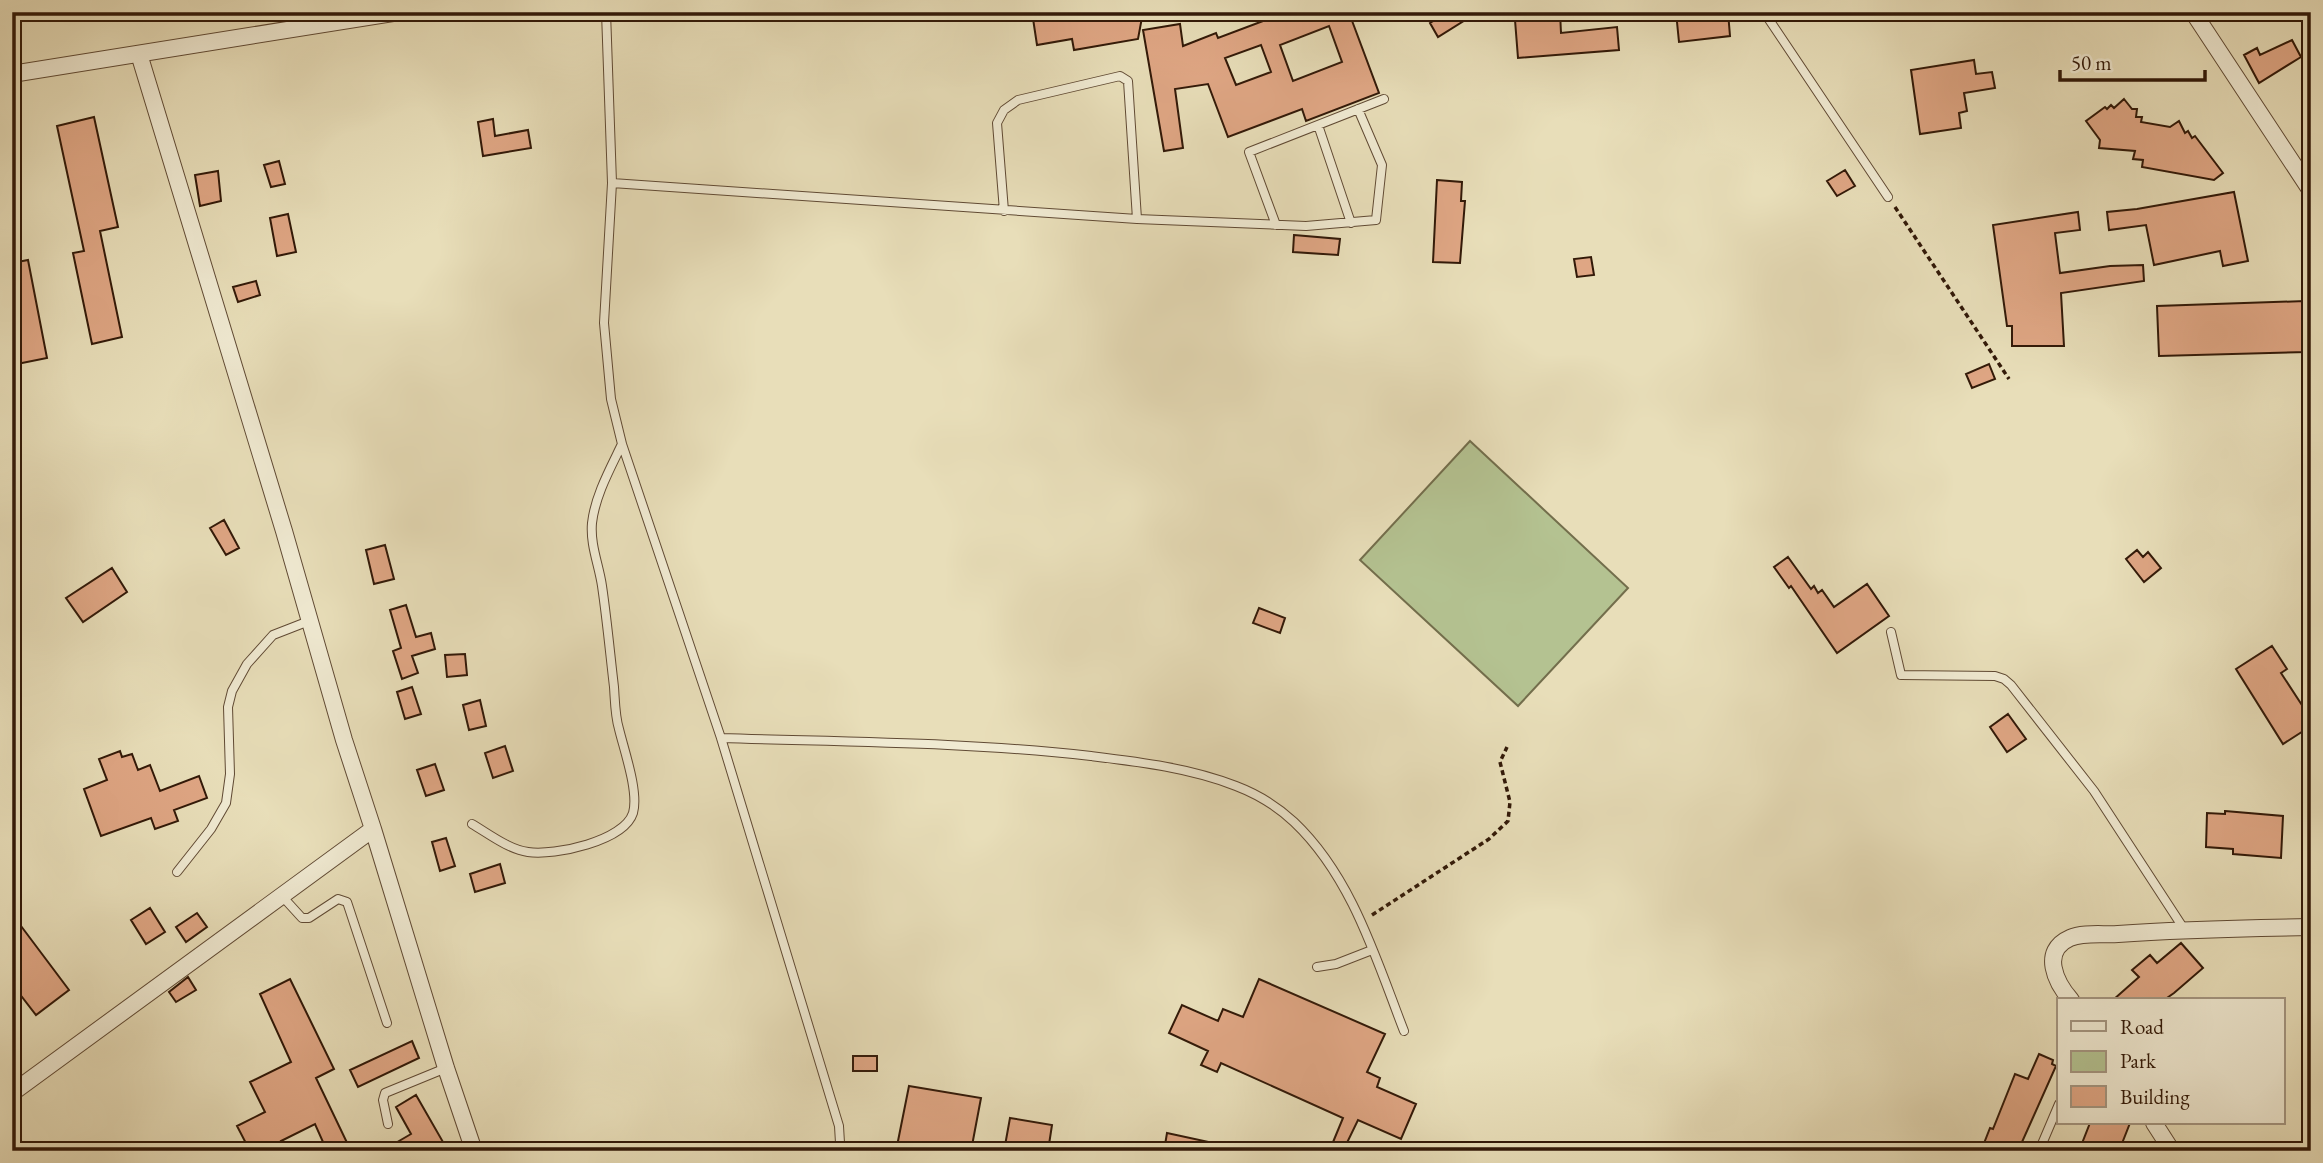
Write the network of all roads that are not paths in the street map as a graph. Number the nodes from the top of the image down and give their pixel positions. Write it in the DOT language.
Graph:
graph roads {
  1 [pos="399,12"];
  2 [pos="606,12"];
  3 [pos="1764,12"];
  4 [pos="2193,12"];
  5 [pos="139,54"];
  6 [pos="12,74"];
  7 [pos="1384,99"];
  8 [pos="1358,109"];
  9 [pos="1318,125"];
  10 [pos="612,183"];
  11 [pos="2311,191"];
  12 [pos="1888,197"];
  13 [pos="1004,211"];
  14 [pos="1137,219"];
  15 [pos="1351,223"];
  16 [pos="1276,225"];
  17 [pos="622,444"];
  18 [pos="309,621"];
  19 [pos="1891,632"];
  20 [pos="722,738"];
  21 [pos="472,824"];
  22 [pos="373,829"];
  23 [pos="177,872"];
  24 [pos="281,895"];
  25 [pos="2311,927"];
  26 [pos="2184,929"];
  27 [pos="1372,950"];
  28 [pos="1317,967"];
  29 [pos="2070,998"];
  30 [pos="387,1023"];
  31 [pos="1404,1031"];
  32 [pos="446,1068"];
  33 [pos="12,1093"];
  34 [pos="2057,1109"];
  35 [pos="388,1124"];
  36 [pos="2155,1124"];
  37 [pos="474,1151"];
  38 [pos="838,1151"];
  39 [pos="2039,1151"];
  40 [pos="2172,1151"];
  1 -- 5 [label="street"];
  2 -- 10 [label="lane"];
  3 -- 12 [label="lane"];
  4 -- 11 [label="street"];
  5 -- 6 [label="street"];
  5 -- 18 [label="street"];
  7 -- 8 [label="lane"];
  8 -- 9 [label="lane"];
  8 -- 15 [label="lane"];
  9 -- 15 [label="lane"];
  9 -- 16 [label="lane"];
  10 -- 13 [label="lane"];
  10 -- 17 [label="lane"];
  13 -- 14 [label="lane"];
  13 -- 14 [label="lane"];
  14 -- 16 [label="lane"];
  15 -- 16 [label="lane"];
  17 -- 20 [label="lane"];
  17 -- 21 [label="lane"];
  18 -- 22 [label="street"];
  18 -- 23 [label="lane"];
  19 -- 26 [label="lane"];
  20 -- 27 [label="lane"];
  20 -- 38 [label="lane"];
  22 -- 24 [label="street"];
  22 -- 32 [label="street"];
  24 -- 30 [label="lane"];
  24 -- 33 [label="street"];
  25 -- 26 [label="street"];
  26 -- 29 [label="street"];
  27 -- 28 [label="lane"];
  27 -- 31 [label="lane"];
  32 -- 35 [label="lane"];
  32 -- 37 [label="street"];
  34 -- 39 [label="lane"];
  36 -- 40 [label="street"];
}
